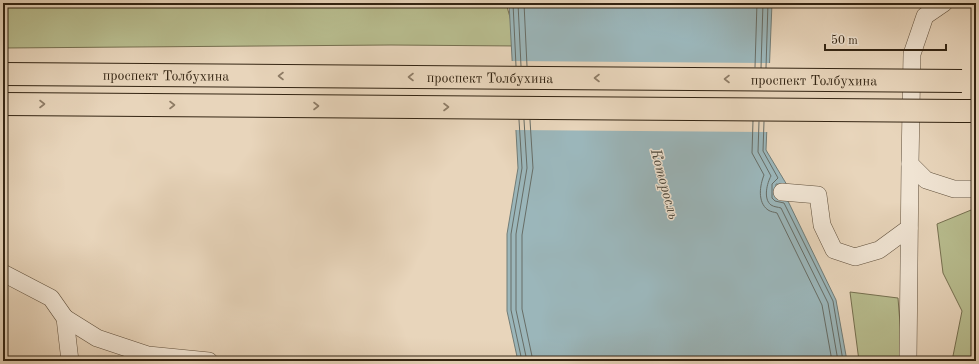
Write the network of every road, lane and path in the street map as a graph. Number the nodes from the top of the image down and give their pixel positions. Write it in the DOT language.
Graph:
graph roads {
  1 [pos="944,3"];
  2 [pos="3,74"];
  3 [pos="969,81"];
  4 [pos="3,104"];
  5 [pos="968,111"];
  6 [pos="910,164"];
  7 [pos="976,188"];
  8 [pos="782,192"];
  9 [pos="909,228"];
  10 [pos="3,273"];
  11 [pos="65,318"];
  12 [pos="148,358"];
  13 [pos="70,361"];
  14 [pos="209,361"];
  15 [pos="908,361"];
  1 -- 6 [label="street"];
  3 -- 2 [label="main road, проспект Толбухина, one-way, bridge"];
  4 -- 5 [label="main road, проспект Толбухина, one-way, bridge"];
  6 -- 7 [label="street"];
  6 -- 9 [label="street"];
  8 -- 9 [label="street"];
  9 -- 15 [label="street"];
  10 -- 11 [label="street"];
  11 -- 12 [label="street"];
  11 -- 13 [label="street"];
  12 -- 14 [label="street"];
}
